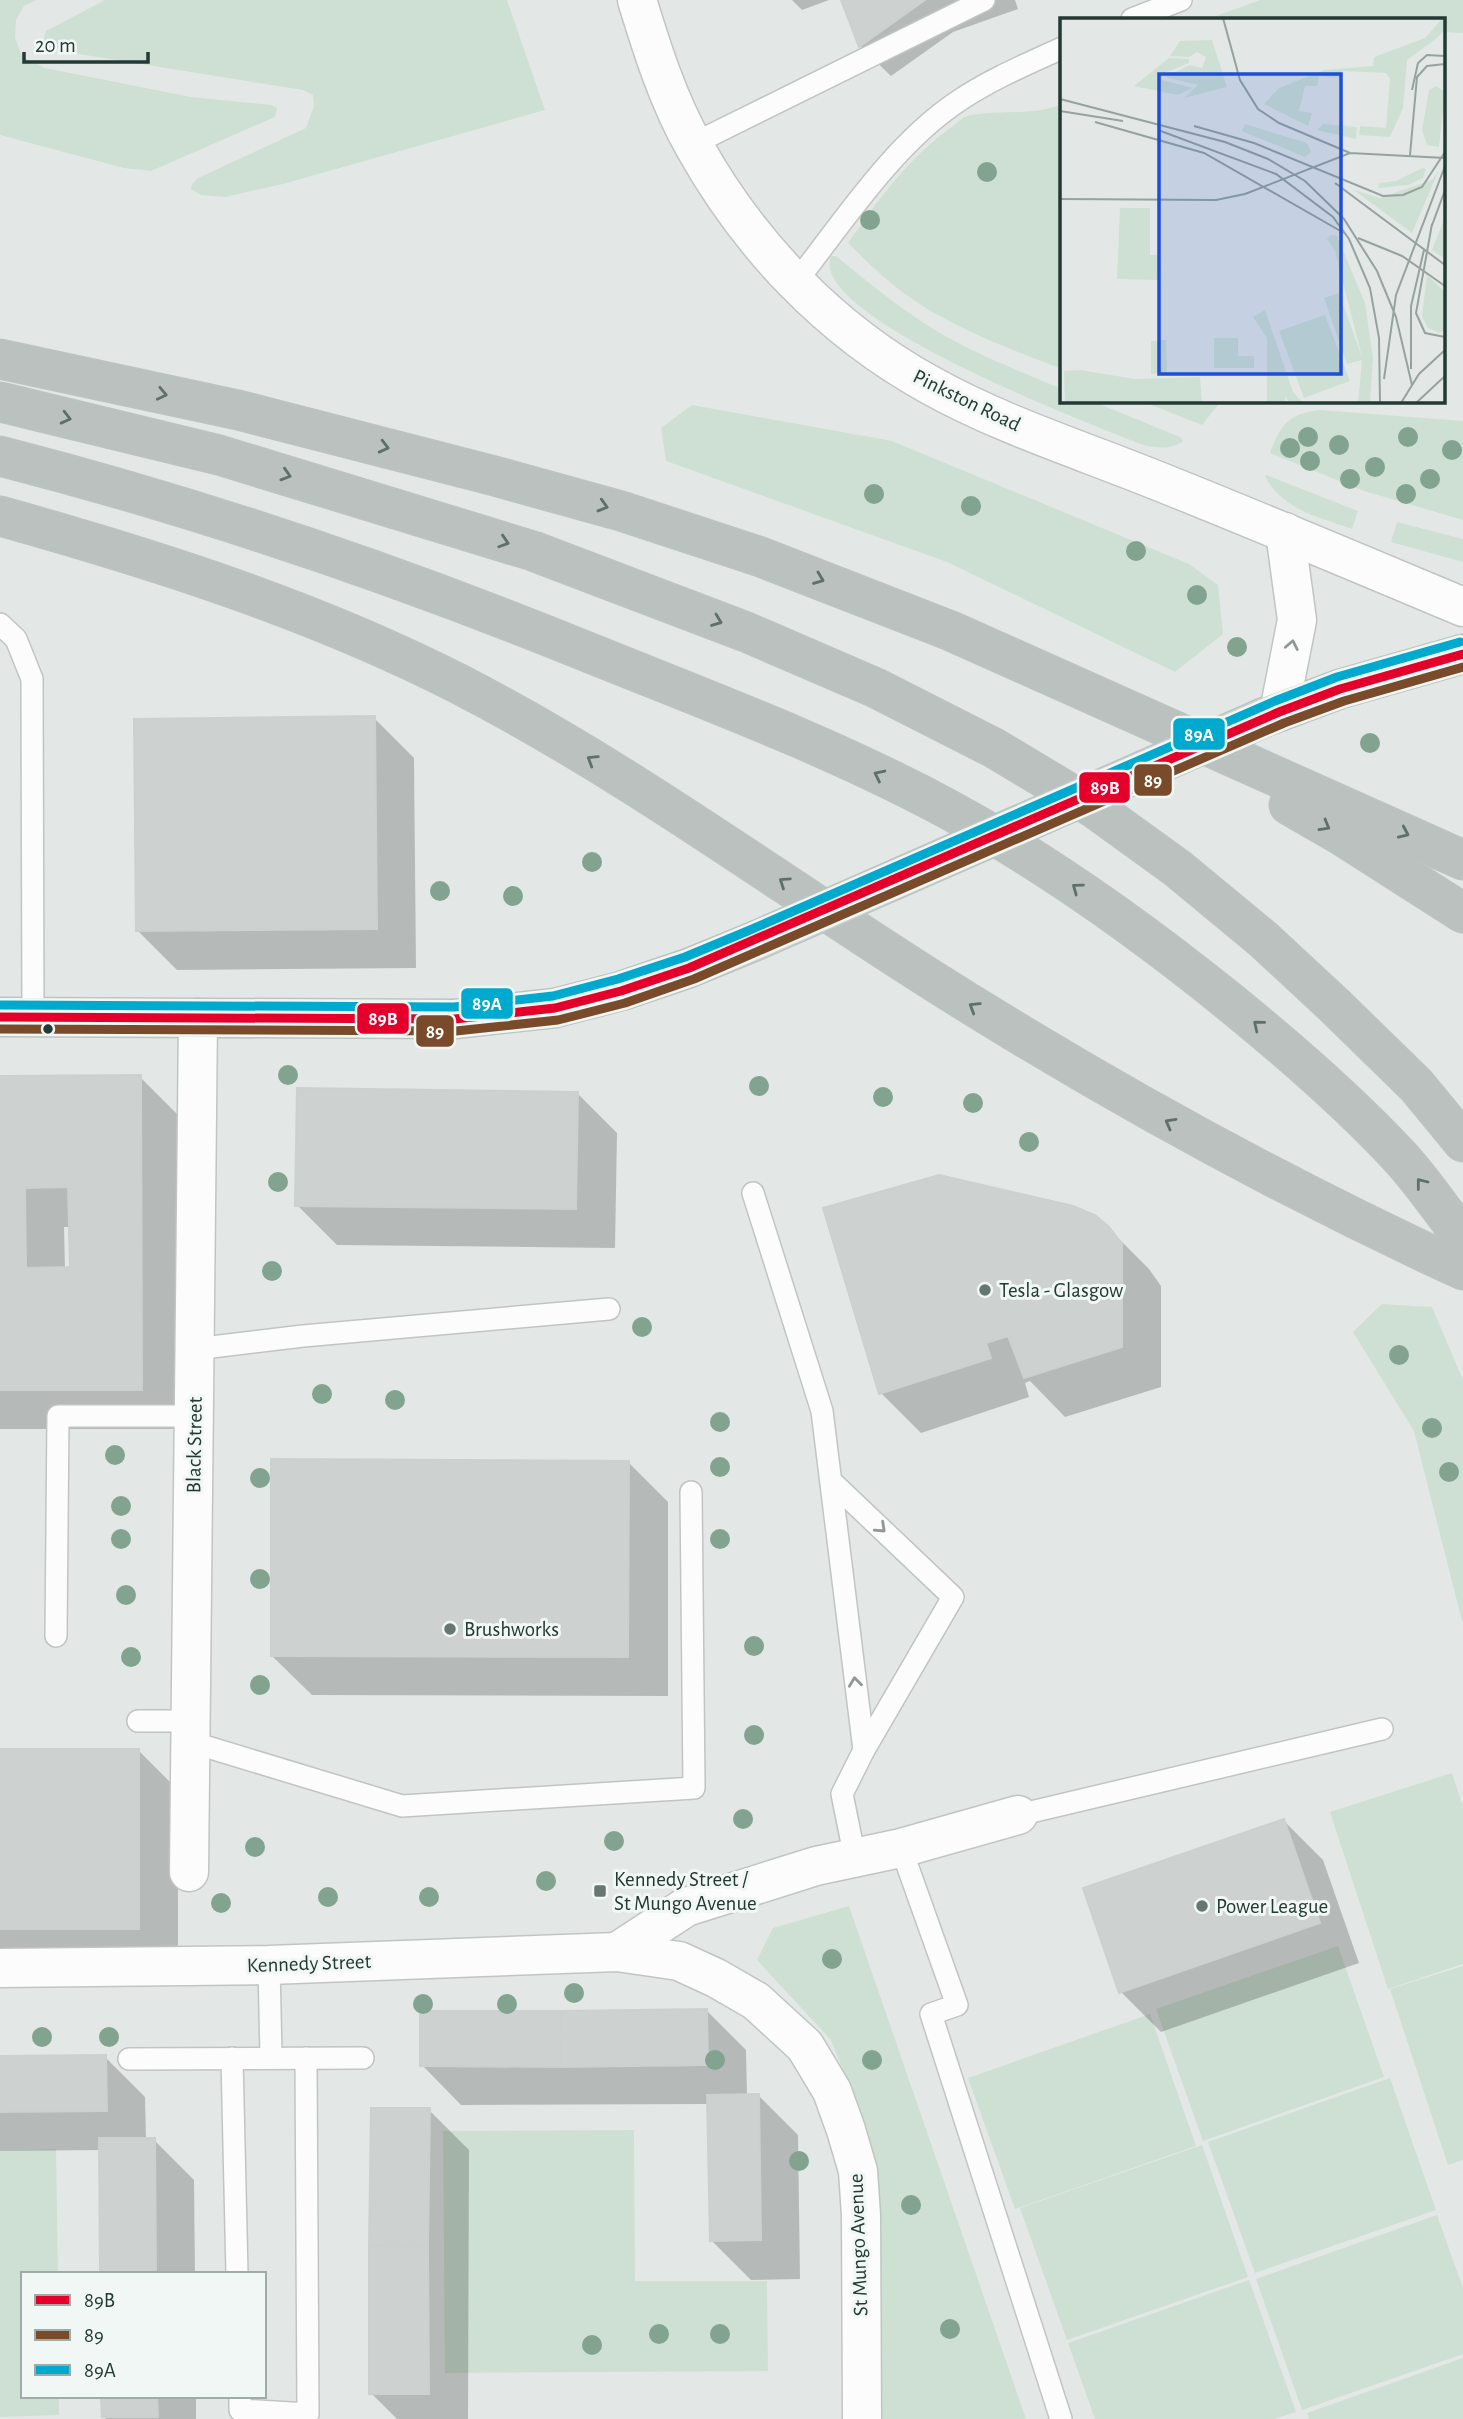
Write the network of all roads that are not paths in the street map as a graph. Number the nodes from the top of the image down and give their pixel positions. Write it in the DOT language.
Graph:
graph roads {
  1 [pos="637,0"];
  2 [pos="984,0"];
  3 [pos="1181,0"];
  4 [pos="1135,18"];
  5 [pos="1060,49"];
  6 [pos="693,144"];
  7 [pos="796,282"];
  8 [pos="0,359"];
  9 [pos="0,402"];
  10 [pos="0,456"];
  11 [pos="0,516"];
  12 [pos="1285,532"];
  13 [pos="1463,607"];
  14 [pos="0,624"];
  15 [pos="1463,654"];
  16 [pos="1073,685"];
  17 [pos="1272,714"];
  18 [pos="1463,859"];
  19 [pos="1463,914"];
  20 [pos="17,1017"];
  21 [pos="198,1018"];
  22 [pos="1463,1142"];
  23 [pos="1230,1155"];
  24 [pos="753,1193"];
  25 [pos="1463,1238"];
  26 [pos="1463,1270"];
  27 [pos="609,1309"];
  28 [pos="195,1349"];
  29 [pos="194,1416"];
  30 [pos="831,1481"];
  31 [pos="691,1492"];
  32 [pos="56,1636"];
  33 [pos="138,1721"];
  34 [pos="1382,1729"];
  35 [pos="191,1731"];
  36 [pos="863,1750"];
  37 [pos="1018,1815"];
  38 [pos="901,1848"];
  39 [pos="855,1858"];
  40 [pos="189,1872"];
  41 [pos="617,1952"];
  42 [pos="270,1965"];
  43 [pos="0,1968"];
  44 [pos="129,2059"];
  45 [pos="232,2059"];
  46 [pos="271,2059"];
  47 [pos="306,2059"];
  48 [pos="363,2059"];
  49 [pos="237,2272"];
  50 [pos="240,2398"];
  51 [pos="862,2419"];
  52 [pos="1061,2419"];
  1 -- 6 [label="street, Pinkston Road"];
  2 -- 6 [label="lane"];
  3 -- 4 [label="lane"];
  5 -- 7 [label="lane"];
  6 -- 7 [label="street, Pinkston Road"];
  7 -- 12 [label="street, Pinkston Road"];
  8 -- 16 [label="highway, one-way"];
  9 -- 22 [label="highway, one-way"];
  25 -- 10 [label="highway, one-way"];
  23 -- 11 [label="highway, one-way"];
  12 -- 13 [label="street, Pinkston Road"];
  17 -- 12 [label="street, one-way"];
  14 -- 20 [label="lane"];
  15 -- 17 [label="main road"];
  16 -- 18 [label="highway, one-way"];
  16 -- 19 [label="highway, one-way"];
  17 -- 21 [label="main road, bridge"];
  20 -- 21 [label="main road"];
  21 -- 28 [label="street, Black Street"];
  23 -- 25 [label="highway"];
  23 -- 26 [label="highway"];
  24 -- 30 [label="lane"];
  27 -- 28 [label="lane"];
  28 -- 29 [label="street, Black Street"];
  29 -- 32 [label="lane"];
  29 -- 35 [label="street, Black Street"];
  36 -- 30 [label="lane, one-way"];
  30 -- 36 [label="lane, one-way"];
  31 -- 35 [label="lane"];
  33 -- 35 [label="lane"];
  34 -- 37 [label="lane"];
  35 -- 40 [label="street, Black Street"];
  36 -- 39 [label="lane"];
  37 -- 38 [label="street"];
  38 -- 39 [label="street"];
  38 -- 52 [label="lane"];
  39 -- 41 [label="street"];
  41 -- 42 [label="street, Kennedy Street"];
  41 -- 51 [label="street, St Mungo Avenue"];
  42 -- 43 [label="street, Kennedy Street"];
  42 -- 46 [label="lane"];
  44 -- 45 [label="lane"];
  45 -- 46 [label="lane"];
  45 -- 49 [label="lane"];
  46 -- 47 [label="lane"];
  47 -- 48 [label="lane"];
  47 -- 50 [label="lane"];
}
